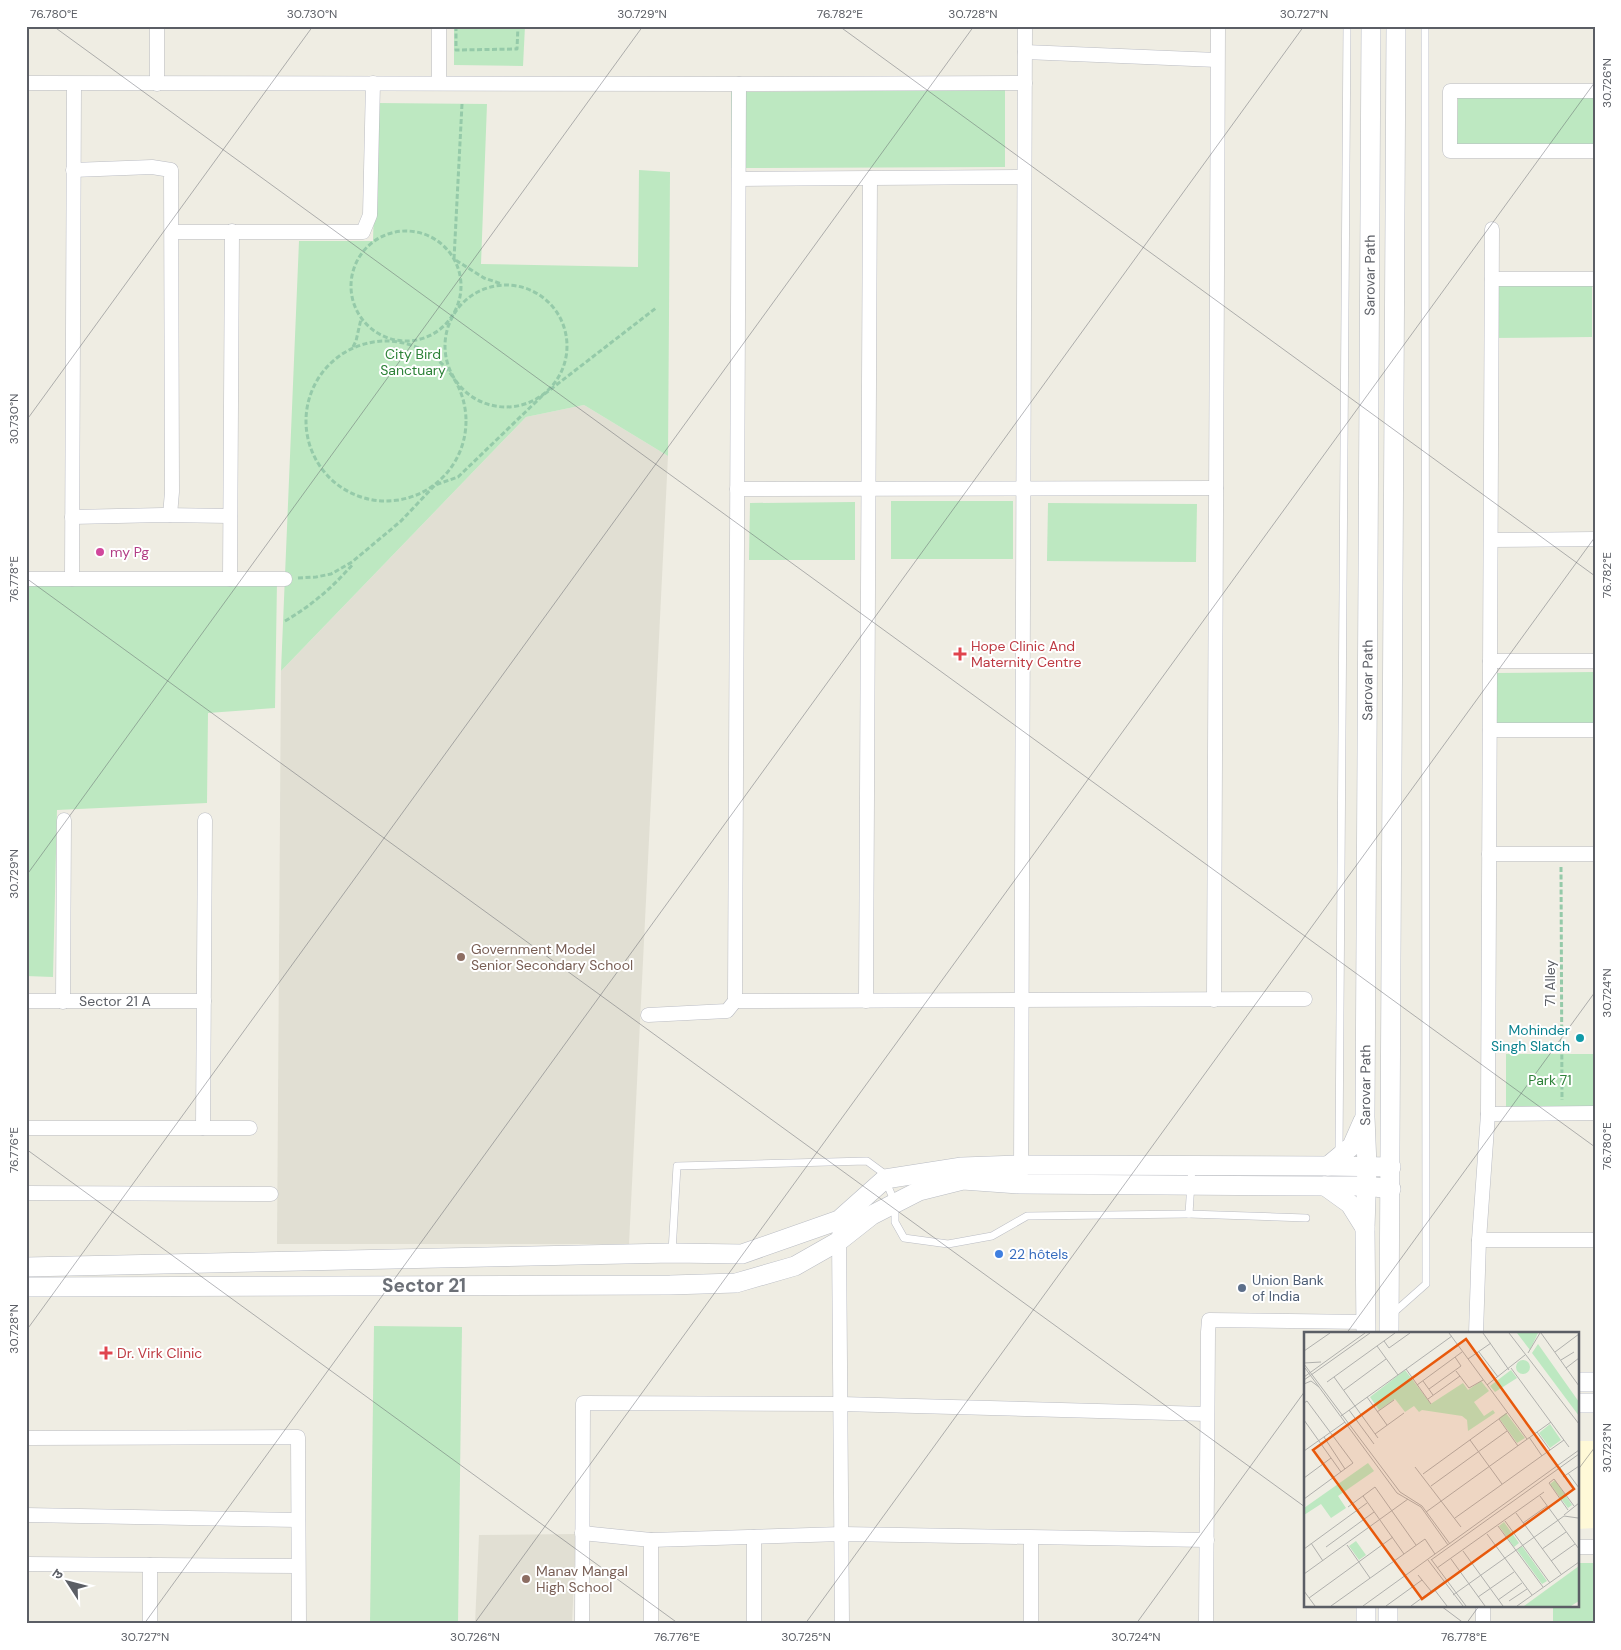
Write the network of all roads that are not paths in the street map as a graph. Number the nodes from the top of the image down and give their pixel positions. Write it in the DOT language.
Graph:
graph roads {
  1 [pos="157,26"];
  2 [pos="439,26"];
  3 [pos="1025,26"];
  4 [pos="1218,26"];
  5 [pos="1347,26"];
  6 [pos="1371,26"];
  7 [pos="1396,26"];
  8 [pos="1425,26"];
  9 [pos="1025,52"];
  10 [pos="1217,60"];
  11 [pos="373,83"];
  12 [pos="439,83"];
  13 [pos="1025,83"];
  14 [pos="26,84"];
  15 [pos="74,84"];
  16 [pos="157,84"];
  17 [pos="739,84"];
  18 [pos="1595,91"];
  19 [pos="1595,151"];
  20 [pos="73,170"];
  21 [pos="1024,177"];
  22 [pos="739,178"];
  23 [pos="870,178"];
  24 [pos="1492,229"];
  25 [pos="232,231"];
  26 [pos="172,232"];
  27 [pos="1595,278"];
  28 [pos="1492,279"];
  29 [pos="1023,488"];
  30 [pos="1216,488"];
  31 [pos="737,489"];
  32 [pos="868,489"];
  33 [pos="170,515"];
  34 [pos="230,516"];
  35 [pos="72,517"];
  36 [pos="1595,539"];
  37 [pos="1491,540"];
  38 [pos="26,579"];
  39 [pos="72,579"];
  40 [pos="230,579"];
  41 [pos="285,579"];
  42 [pos="1490,661"];
  43 [pos="1595,661"];
  44 [pos="1490,730"];
  45 [pos="1595,730"];
  46 [pos="64,820"];
  47 [pos="205,820"];
  48 [pos="1489,854"];
  49 [pos="1595,854"];
  50 [pos="1305,999"];
  51 [pos="1021,1000"];
  52 [pos="1214,1000"];
  53 [pos="26,1001"];
  54 [pos="204,1001"];
  55 [pos="735,1001"];
  56 [pos="866,1001"];
  57 [pos="63,1002"];
  58 [pos="648,1015"];
  59 [pos="1595,1113"];
  60 [pos="1488,1114"];
  61 [pos="1365,1117"];
  62 [pos="26,1128"];
  63 [pos="203,1128"];
  64 [pos="250,1128"];
  65 [pos="1329,1163"];
  66 [pos="1021,1165"];
  67 [pos="1192,1166"];
  68 [pos="1367,1166"];
  69 [pos="1391,1167"];
  70 [pos="885,1179"];
  71 [pos="1020,1184"];
  72 [pos="1190,1185"];
  73 [pos="1323,1186"];
  74 [pos="1367,1186"];
  75 [pos="1390,1189"];
  76 [pos="26,1193"];
  77 [pos="272,1194"];
  78 [pos="895,1204"];
  79 [pos="1189,1214"];
  80 [pos="1306,1218"];
  81 [pos="839,1220"];
  82 [pos="1365,1228"];
  83 [pos="1479,1240"];
  84 [pos="1595,1240"];
  85 [pos="839,1241"];
  86 [pos="672,1253"];
  87 [pos="26,1267"];
  88 [pos="26,1287"];
  89 [pos="1390,1325"];
  90 [pos="1366,1328"];
  91 [pos="1476,1332"];
  92 [pos="1578,1382"];
  93 [pos="1595,1382"];
  94 [pos="1578,1403"];
  95 [pos="841,1404"];
  96 [pos="1595,1404"];
  97 [pos="1207,1414"];
  98 [pos="26,1438"];
  99 [pos="26,1515"];
  100 [pos="298,1520"];
  101 [pos="582,1534"];
  102 [pos="842,1534"];
  103 [pos="754,1537"];
  104 [pos="1031,1538"];
  105 [pos="651,1540"];
  106 [pos="1207,1540"];
  107 [pos="1578,1547"];
  108 [pos="1595,1547"];
  109 [pos="26,1564"];
  110 [pos="150,1565"];
  111 [pos="298,1566"];
  112 [pos="1366,1608"];
  113 [pos="1388,1608"];
  114 [pos="1483,1608"];
  115 [pos="150,1624"];
  116 [pos="299,1624"];
  117 [pos="582,1624"];
  118 [pos="651,1624"];
  119 [pos="754,1624"];
  120 [pos="842,1624"];
  121 [pos="1031,1624"];
  122 [pos="1206,1624"];
  123 [pos="1366,1624"];
  124 [pos="1388,1624"];
  125 [pos="1483,1624"];
  1 -- 16 [label="street"];
  2 -- 12 [label="street"];
  3 -- 9 [label="street"];
  4 -- 10 [label="street"];
  5 -- 65 [label="lane"];
  6 -- 61 [label="street, Sarovar Path"];
  7 -- 69 [label="street, Sarovar Path"];
  8 -- 89 [label="lane"];
  9 -- 10 [label="street"];
  9 -- 13 [label="street"];
  10 -- 30 [label="street"];
  11 -- 12 [label="street"];
  11 -- 16 [label="street"];
  11 -- 25 [label="street"];
  12 -- 17 [label="street"];
  13 -- 17 [label="street"];
  13 -- 21 [label="street"];
  14 -- 15 [label="street"];
  15 -- 16 [label="street"];
  15 -- 20 [label="street"];
  17 -- 22 [label="street"];
  18 -- 19 [label="street"];
  20 -- 26 [label="street"];
  20 -- 35 [label="street"];
  21 -- 23 [label="street"];
  21 -- 29 [label="street"];
  22 -- 23 [label="street"];
  22 -- 31 [label="street"];
  23 -- 32 [label="street"];
  24 -- 28 [label="street"];
  25 -- 26 [label="street"];
  25 -- 34 [label="street"];
  26 -- 33 [label="street"];
  27 -- 28 [label="street"];
  28 -- 37 [label="street"];
  29 -- 30 [label="street"];
  29 -- 32 [label="street"];
  29 -- 51 [label="street"];
  30 -- 52 [label="street"];
  31 -- 32 [label="street"];
  31 -- 55 [label="street"];
  32 -- 56 [label="street"];
  33 -- 34 [label="street"];
  33 -- 35 [label="street"];
  34 -- 40 [label="street"];
  35 -- 39 [label="street"];
  36 -- 37 [label="street"];
  37 -- 42 [label="street"];
  38 -- 39 [label="street"];
  39 -- 40 [label="street"];
  40 -- 41 [label="street"];
  42 -- 43 [label="street"];
  42 -- 44 [label="street"];
  44 -- 45 [label="street"];
  44 -- 48 [label="street"];
  46 -- 57 [label="street"];
  47 -- 54 [label="street"];
  48 -- 49 [label="street"];
  48 -- 60 [label="street"];
  50 -- 52 [label="street"];
  51 -- 52 [label="street"];
  51 -- 56 [label="street"];
  51 -- 66 [label="street"];
  53 -- 57 [label="street, Sector 21 A"];
  54 -- 57 [label="street, Sector 21 A"];
  54 -- 63 [label="street"];
  55 -- 56 [label="street"];
  55 -- 58 [label="street"];
  59 -- 60 [label="street"];
  60 -- 83 [label="street"];
  61 -- 65 [label="street"];
  61 -- 68 [label="street, Sarovar Path"];
  62 -- 63 [label="street"];
  63 -- 64 [label="street"];
  65 -- 67 [label="street"];
  65 -- 68 [label="street"];
  65 -- 73 [label="street"];
  66 -- 67 [label="street"];
  66 -- 70 [label="street"];
  66 -- 71 [label="street"];
  67 -- 72 [label="lane"];
  68 -- 69 [label="street"];
  68 -- 74 [label="street, Sarovar Path"];
  69 -- 75 [label="street, Sarovar Path"];
  70 -- 78 [label="lane"];
  70 -- 81 [label="street"];
  70 -- 86 [label="lane"];
  71 -- 72 [label="street"];
  71 -- 78 [label="street"];
  72 -- 73 [label="street"];
  72 -- 79 [label="lane"];
  73 -- 74 [label="street"];
  73 -- 82 [label="street"];
  74 -- 75 [label="street"];
  74 -- 82 [label="street, Sarovar Path"];
  75 -- 89 [label="street, Sarovar Path"];
  76 -- 77 [label="street"];
  78 -- 79 [label="lane"];
  78 -- 85 [label="street"];
  79 -- 80 [label="lane"];
  81 -- 85 [label="street"];
  81 -- 86 [label="street"];
  82 -- 90 [label="street, Sarovar Path"];
  83 -- 84 [label="street"];
  83 -- 91 [label="street"];
  85 -- 88 [label="street"];
  85 -- 95 [label="street"];
  86 -- 87 [label="street"];
  90 -- 97 [label="street"];
  92 -- 93 [label="street"];
  94 -- 96 [label="street"];
  95 -- 97 [label="street"];
  95 -- 101 [label="street"];
  95 -- 102 [label="street"];
  97 -- 106 [label="street"];
  98 -- 100 [label="street"];
  99 -- 100 [label="street"];
  100 -- 111 [label="street"];
  101 -- 105 [label="street"];
  101 -- 117 [label="street"];
  102 -- 103 [label="street"];
  102 -- 104 [label="street"];
  102 -- 120 [label="street"];
  103 -- 105 [label="street"];
  103 -- 119 [label="street"];
  104 -- 106 [label="street"];
  104 -- 121 [label="street"];
  105 -- 118 [label="street"];
  106 -- 122 [label="street"];
  107 -- 108 [label="street"];
  109 -- 110 [label="street"];
  110 -- 111 [label="street"];
  110 -- 115 [label="street"];
  111 -- 116 [label="street"];
  112 -- 123 [label="street"];
  113 -- 124 [label="street"];
  114 -- 125 [label="street"];
}
